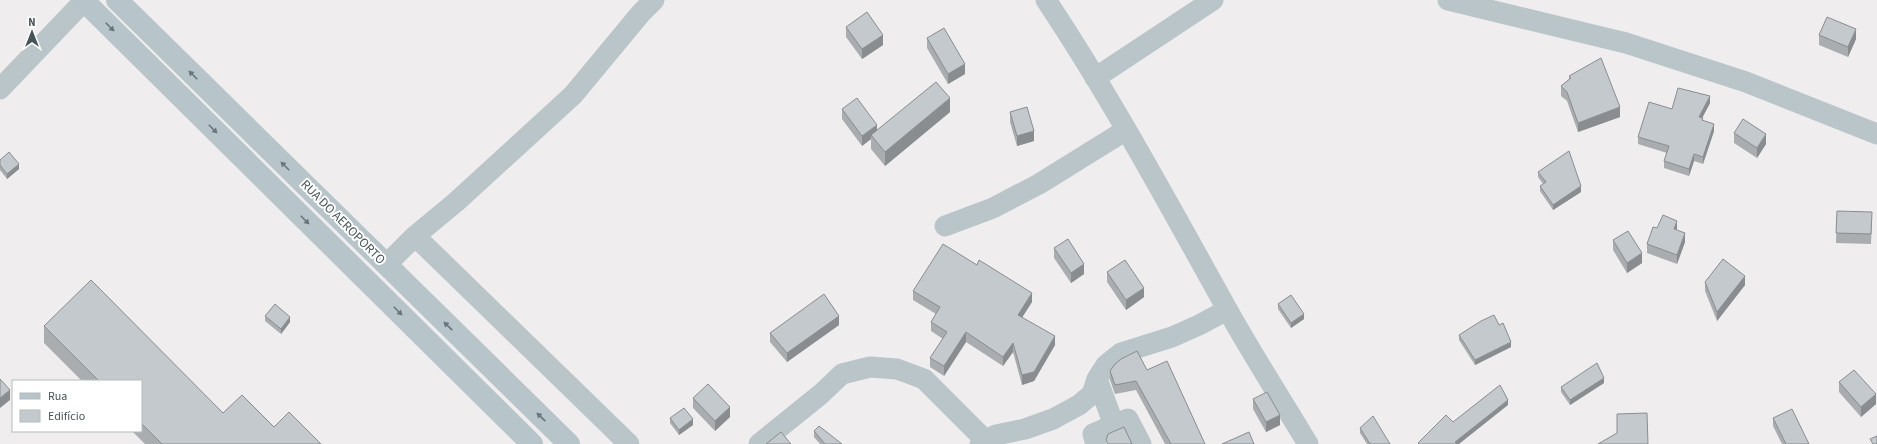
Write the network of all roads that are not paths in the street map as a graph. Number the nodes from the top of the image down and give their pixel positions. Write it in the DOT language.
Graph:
graph roads {
  1 [pos="84,0"];
  2 [pos="117,0"];
  3 [pos="654,0"];
  4 [pos="1046,0"];
  5 [pos="1213,0"];
  6 [pos="1448,0"];
  7 [pos="1095,78"];
  8 [pos="0,89"];
  9 [pos="1126,130"];
  10 [pos="1877,134"];
  11 [pos="945,226"];
  12 [pos="415,236"];
  13 [pos="386,265"];
  14 [pos="1227,310"];
  15 [pos="1097,379"];
  16 [pos="1114,425"];
  17 [pos="985,443"];
  18 [pos="532,444"];
  19 [pos="569,444"];
  20 [pos="628,444"];
  21 [pos="760,444"];
  22 [pos="1096,444"];
  23 [pos="1141,444"];
  24 [pos="1308,444"];
  1 -- 8 [label="street"];
  1 -- 18 [label="main road, RUA DO AEROPORTO, one-way"];
  13 -- 2 [label="main road, RUA DO AEROPORTO, one-way"];
  3 -- 12 [label="street"];
  4 -- 7 [label="street"];
  5 -- 7 [label="street"];
  6 -- 10 [label="street"];
  7 -- 9 [label="street"];
  9 -- 11 [label="street"];
  9 -- 14 [label="street"];
  12 -- 13 [label="street"];
  12 -- 20 [label="street"];
  19 -- 13 [label="main road, RUA DO AEROPORTO, one-way"];
  14 -- 15 [label="street"];
  14 -- 24 [label="street"];
  15 -- 16 [label="street"];
  15 -- 17 [label="street"];
  16 -- 22 [label="street"];
  16 -- 23 [label="street"];
  17 -- 21 [label="street"];
}
